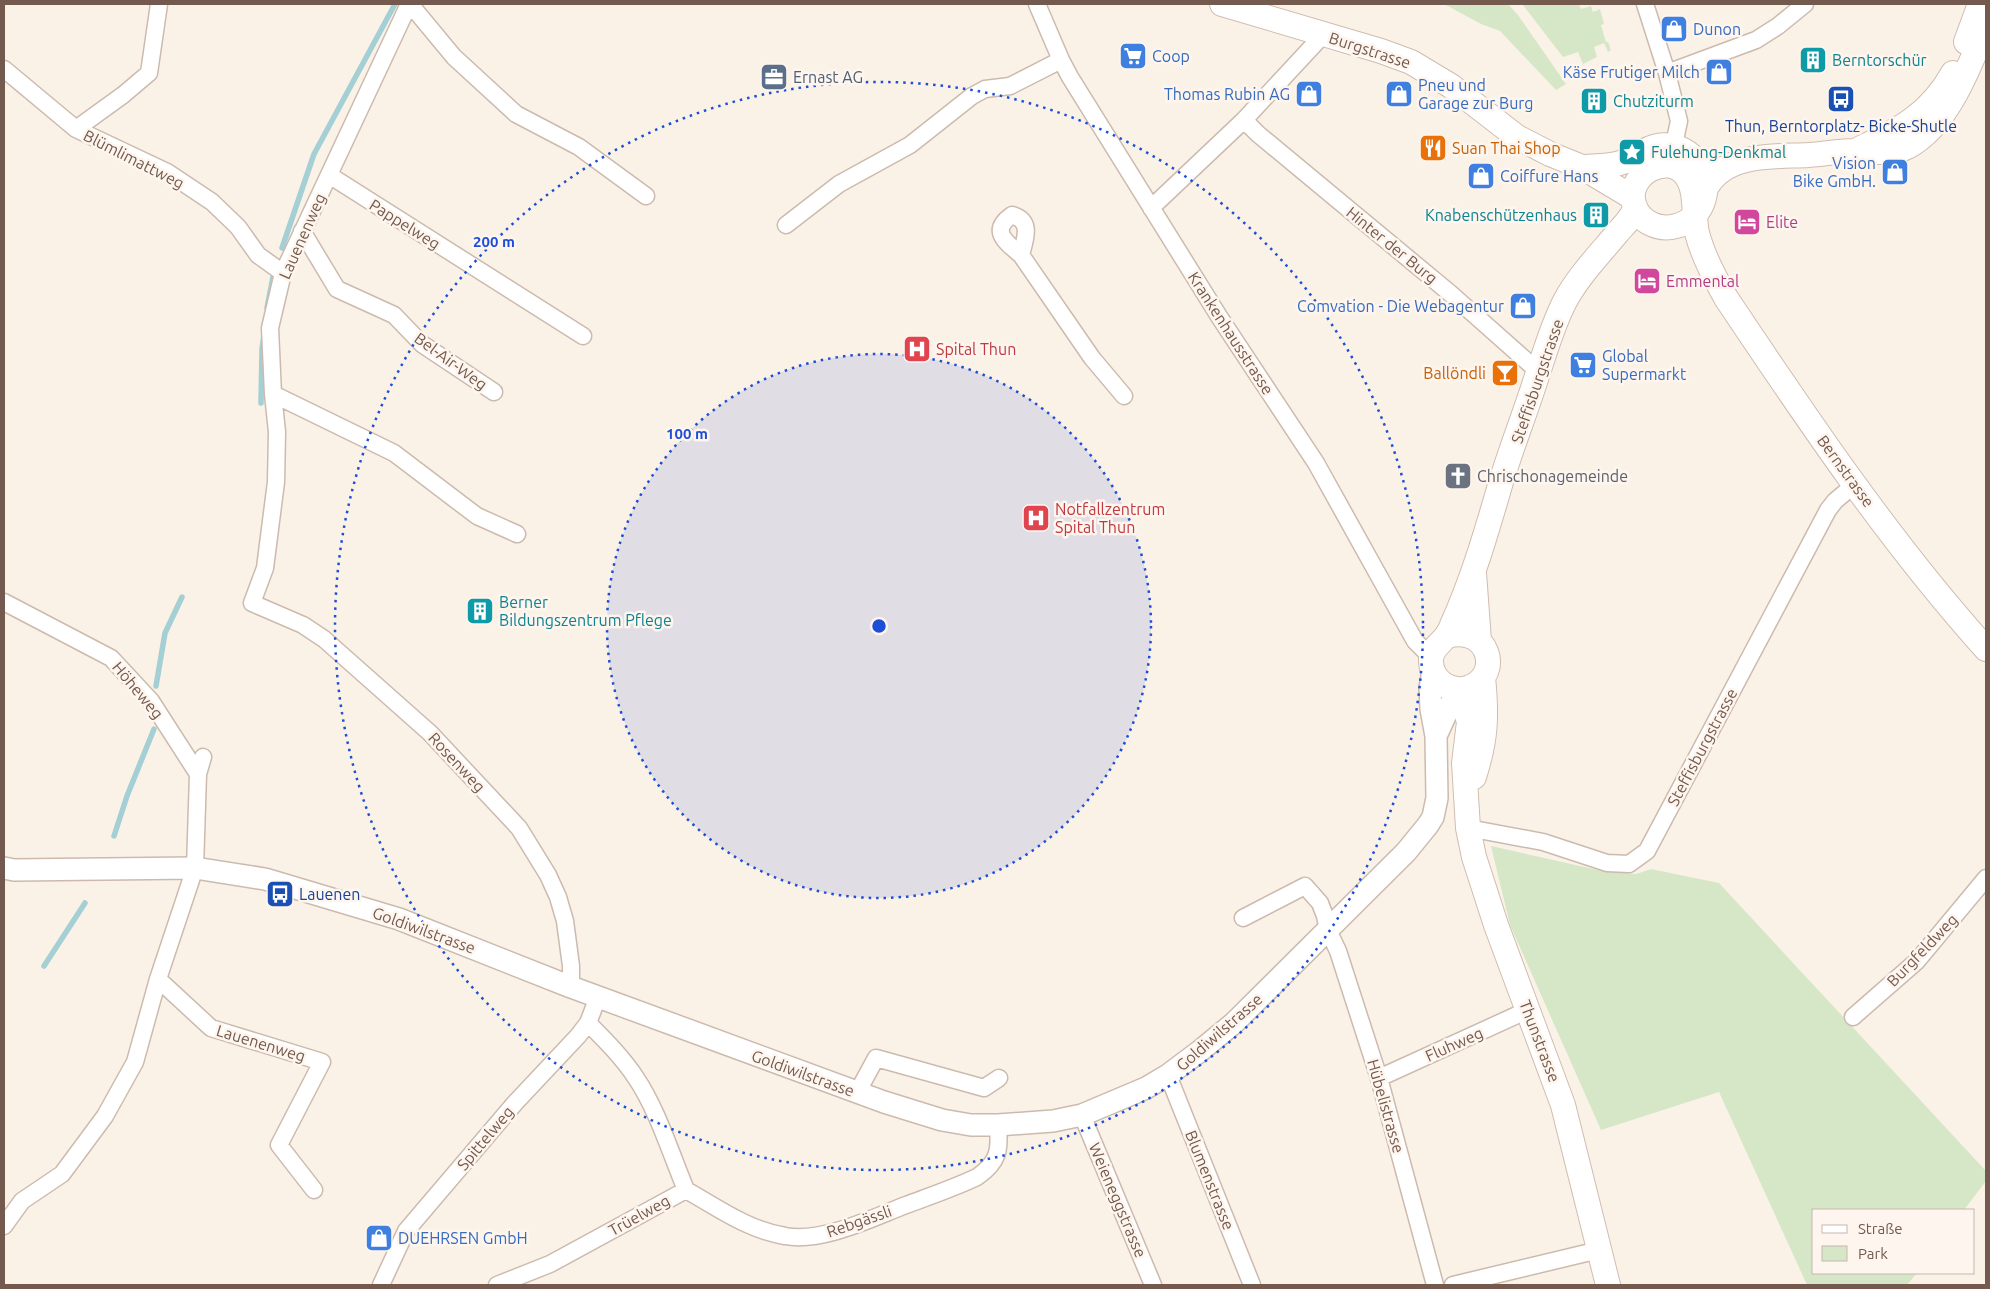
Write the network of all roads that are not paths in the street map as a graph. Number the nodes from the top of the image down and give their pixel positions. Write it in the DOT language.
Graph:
graph roads {
  1 [pos="159,4"];
  2 [pos="410,4"];
  3 [pos="1038,4"];
  4 [pos="1222,4"];
  5 [pos="1645,4"];
  6 [pos="1806,4"];
  7 [pos="1980,4"];
  8 [pos="1986,25"];
  9 [pos="1323,34"];
  10 [pos="1061,60"];
  11 [pos="4,69"];
  12 [pos="1667,73"];
  13 [pos="1244,120"];
  14 [pos="76,129"];
  15 [pos="1670,147"];
  16 [pos="1855,151"];
  17 [pos="1582,167"];
  18 [pos="1656,167"];
  19 [pos="329,175"];
  20 [pos="646,196"];
  21 [pos="1634,202"];
  22 [pos="1701,202"];
  23 [pos="1151,208"];
  24 [pos="786,225"];
  25 [pos="1663,227"];
  26 [pos="302,231"];
  27 [pos="1020,256"];
  28 [pos="1599,257"];
  29 [pos="283,273"];
  30 [pos="1718,283"];
  31 [pos="583,336"];
  32 [pos="1538,372"];
  33 [pos="494,392"];
  34 [pos="273,394"];
  35 [pos="1124,396"];
  36 [pos="1854,484"];
  37 [pos="517,534"];
  38 [pos="1473,571"];
  39 [pos="4,602"];
  40 [pos="252,603"];
  41 [pos="1447,636"];
  42 [pos="1479,641"];
  43 [pos="1986,649"];
  44 [pos="1432,664"];
  45 [pos="1465,687"];
  46 [pos="1436,736"];
  47 [pos="203,757"];
  48 [pos="198,774"];
  49 [pos="1468,828"];
  50 [pos="4,868"];
  51 [pos="195,868"];
  52 [pos="1986,878"];
  53 [pos="1243,918"];
  54 [pos="1328,930"];
  55 [pos="158,979"];
  56 [pos="571,987"];
  57 [pos="598,997"];
  58 [pos="1528,1010"];
  59 [pos="1853,1018"];
  60 [pos="588,1023"];
  61 [pos="1168,1075"];
  62 [pos="999,1078"];
  63 [pos="1379,1078"];
  64 [pos="857,1093"];
  65 [pos="1082,1115"];
  66 [pos="998,1125"];
  67 [pos="314,1190"];
  68 [pos="686,1190"];
  69 [pos="4,1226"];
  70 [pos="1599,1250"];
  71 [pos="386,1284"];
  72 [pos="498,1285"];
  73 [pos="1153,1285"];
  74 [pos="1252,1285"];
  75 [pos="1435,1285"];
  76 [pos="1453,1285"];
  77 [pos="1608,1285"];
  1 -- 14 [label="street"];
  2 -- 19 [label="street, Lauenenweg"];
  2 -- 20 [label="street"];
  3 -- 10 [label="street, Krankenhausstrasse"];
  4 -- 9 [label="main road, Burgstrasse"];
  5 -- 12 [label="street"];
  6 -- 12 [label="street"];
  7 -- 16 [label="main road"];
  8 -- 16 [label="main road"];
  9 -- 13 [label="street"];
  9 -- 17 [label="main road, Burgstrasse"];
  10 -- 23 [label="street, Krankenhausstrasse"];
  10 -- 24 [label="street"];
  11 -- 14 [label="street, Blümlimattweg"];
  12 -- 15 [label="street"];
  13 -- 23 [label="street"];
  13 -- 32 [label="street, Hinter der Burg"];
  14 -- 29 [label="street, Blümlimattweg"];
  15 -- 17 [label="main road, Burgstrasse"];
  15 -- 18 [label="main road"];
  15 -- 22 [label="main road"];
  16 -- 22 [label="main road"];
  17 -- 21 [label="main road, Burgstrasse"];
  18 -- 21 [label="main road"];
  18 -- 22 [label="main road"];
  19 -- 26 [label="street, Lauenenweg"];
  19 -- 31 [label="street, Pappelweg"];
  21 -- 25 [label="main road"];
  21 -- 28 [label="main road, Steffisburgstrasse"];
  22 -- 25 [label="main road"];
  22 -- 30 [label="main road, Bernstrasse"];
  23 -- 44 [label="street, Krankenhausstrasse"];
  25 -- 28 [label="main road, Steffisburgstrasse"];
  25 -- 30 [label="main road, Bernstrasse"];
  26 -- 29 [label="street, Lauenenweg"];
  26 -- 33 [label="street, Bel-Air-Weg"];
  27 -- 35 [label="street"];
  28 -- 32 [label="main road, Steffisburgstrasse"];
  29 -- 34 [label="street, Lauenenweg"];
  30 -- 36 [label="main road, Bernstrasse"];
  32 -- 38 [label="main road, Steffisburgstrasse"];
  34 -- 37 [label="street"];
  34 -- 40 [label="street, Lauenenweg"];
  36 -- 43 [label="main road, Bernstrasse"];
  36 -- 49 [label="street, Steffisburgstrasse"];
  38 -- 41 [label="main road, Steffisburgstrasse"];
  38 -- 42 [label="main road, Steffisburgstrasse"];
  39 -- 48 [label="street, Höheweg"];
  40 -- 56 [label="street, Rosenweg"];
  41 -- 42 [label="main road"];
  41 -- 44 [label="main road"];
  42 -- 45 [label="main road"];
  44 -- 45 [label="main road"];
  44 -- 46 [label="street, Goldiwilstrasse"];
  45 -- 46 [label="street, Goldiwilstrasse"];
  45 -- 49 [label="main road, Thunstrasse"];
  46 -- 54 [label="street, Goldiwilstrasse"];
  47 -- 48 [label="street"];
  48 -- 51 [label="street"];
  49 -- 58 [label="main road, Thunstrasse"];
  50 -- 51 [label="street, Goldiwilstrasse"];
  51 -- 55 [label="street"];
  51 -- 56 [label="street, Goldiwilstrasse"];
  52 -- 59 [label="street, Burgfeldweg"];
  53 -- 54 [label="street, Hübelistrasse"];
  54 -- 61 [label="street, Goldiwilstrasse"];
  54 -- 63 [label="street, Hübelistrasse"];
  55 -- 67 [label="street, Lauenenweg"];
  55 -- 69 [label="street"];
  56 -- 57 [label="street, Goldiwilstrasse"];
  57 -- 60 [label="street, Spittelweg"];
  57 -- 64 [label="street, Goldiwilstrasse"];
  58 -- 63 [label="street, Fluhweg"];
  58 -- 70 [label="main road, Thunstrasse"];
  60 -- 68 [label="street, Trüelweg"];
  60 -- 71 [label="street, Spittelweg"];
  61 -- 65 [label="street, Goldiwilstrasse"];
  61 -- 74 [label="street, Blumenstrasse"];
  62 -- 64 [label="street"];
  63 -- 75 [label="street, Hübelistrasse"];
  64 -- 66 [label="street, Goldiwilstrasse"];
  65 -- 66 [label="street, Goldiwilstrasse"];
  65 -- 73 [label="street, Weieneggstrasse"];
  66 -- 68 [label="street, Rebgässli"];
  68 -- 72 [label="street, Trüelweg"];
  70 -- 76 [label="street"];
  70 -- 77 [label="main road, Thunstrasse"];
}
